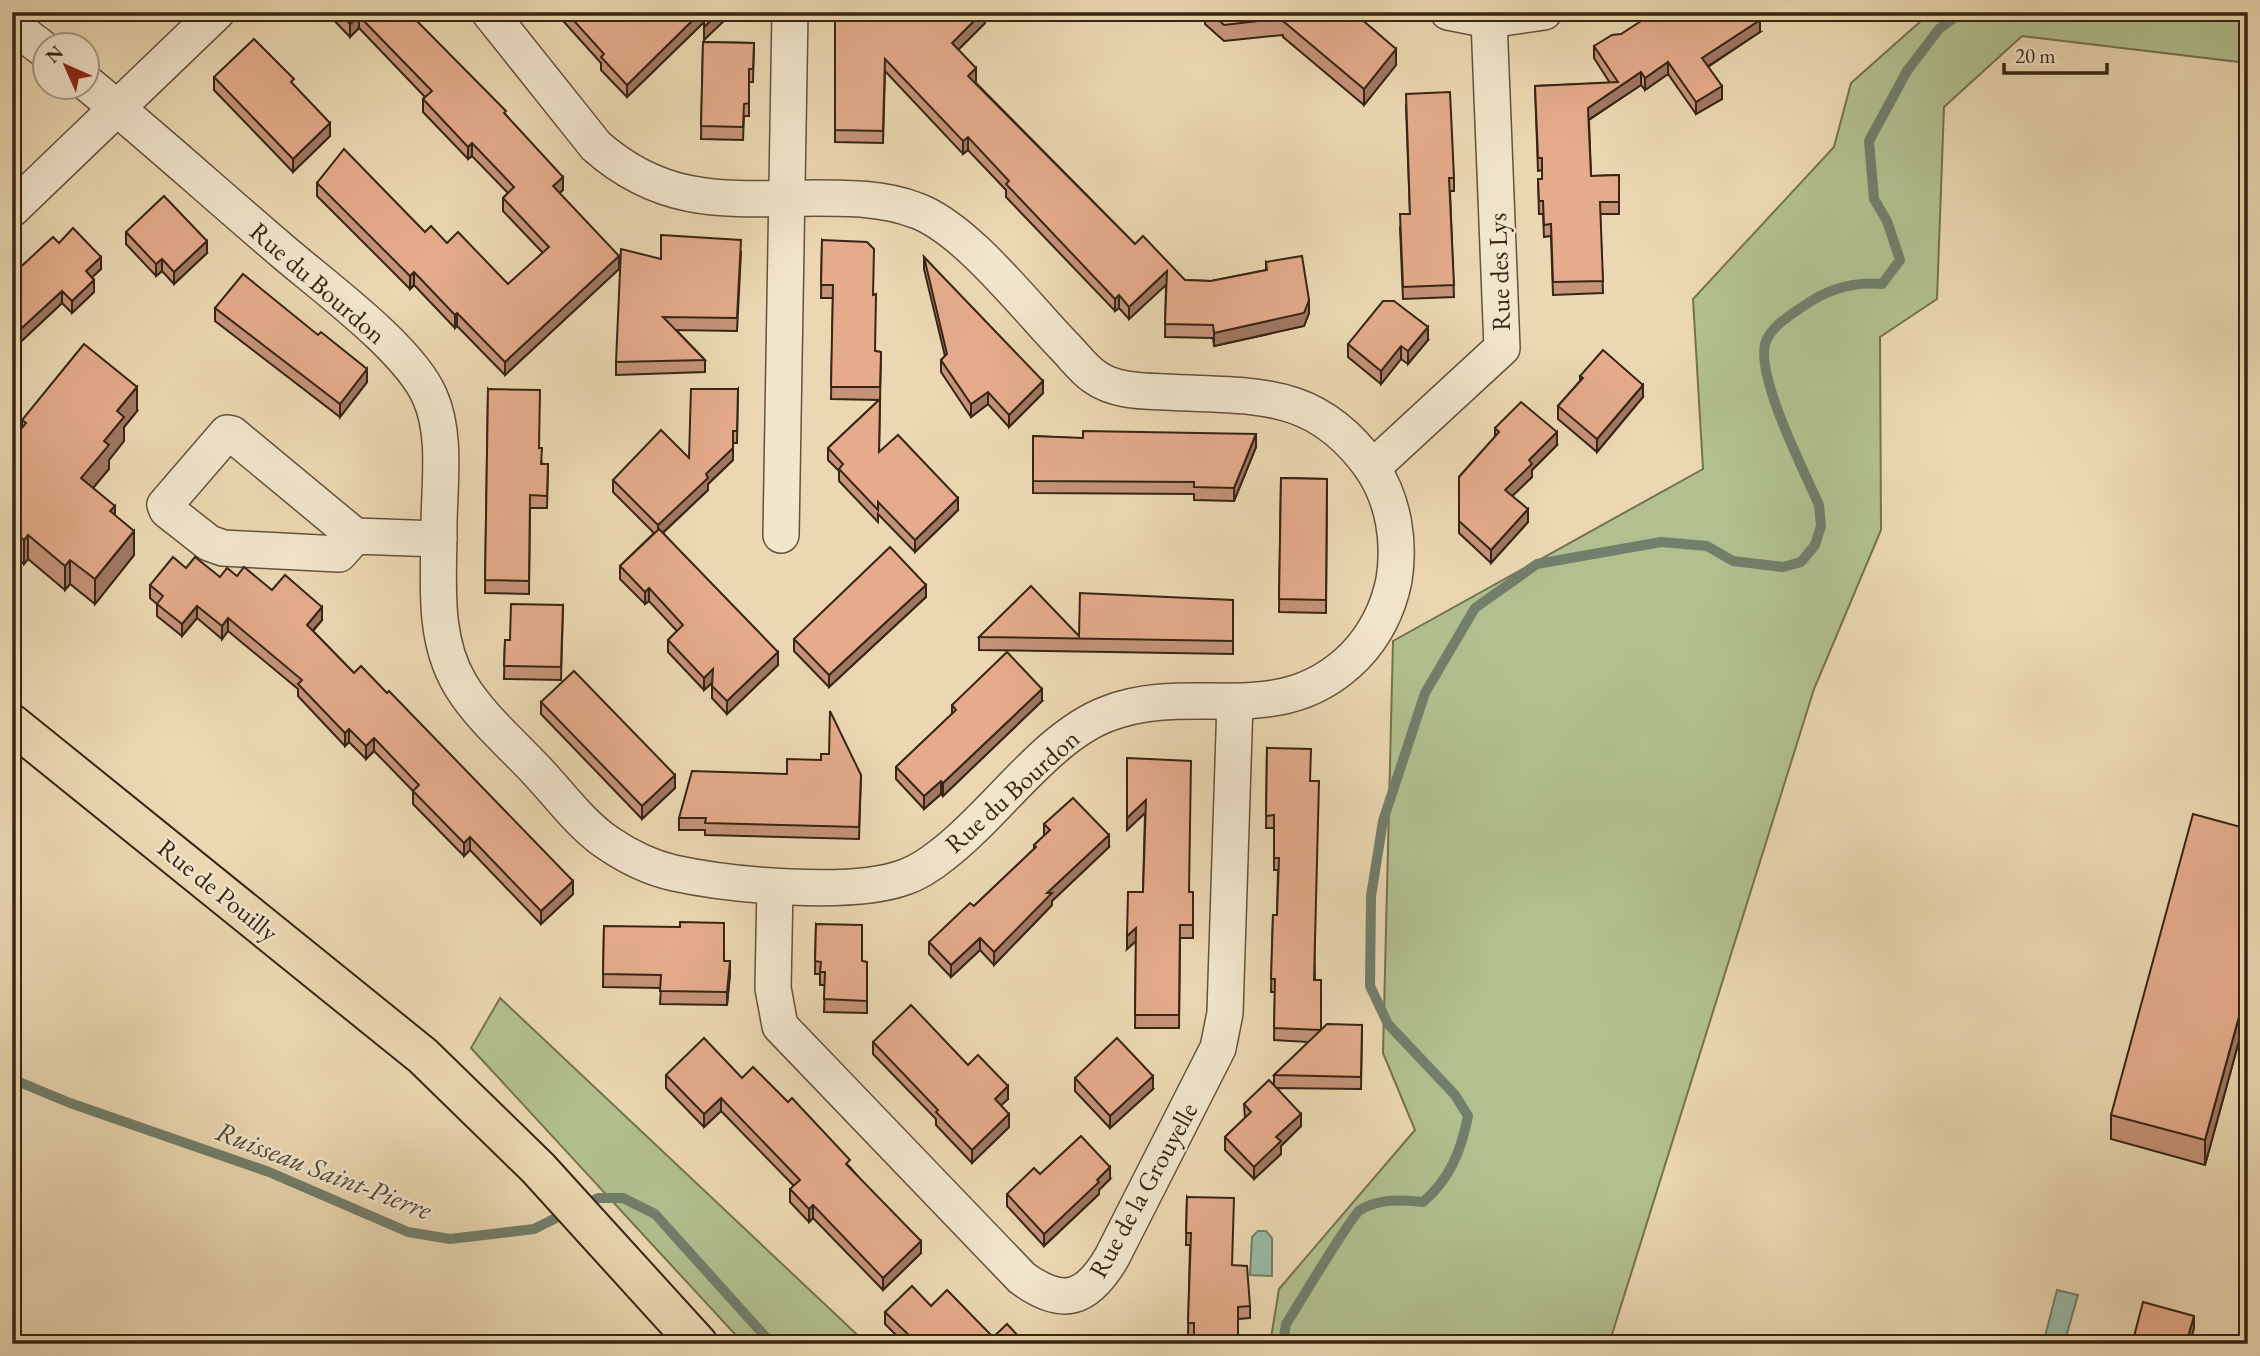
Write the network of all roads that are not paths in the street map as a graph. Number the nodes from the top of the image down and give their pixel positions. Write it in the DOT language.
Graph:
graph roads {
  1 [pos="217,12"];
  2 [pos="489,12"];
  3 [pos="790,12"];
  4 [pos="1448,12"];
  5 [pos="1544,12"];
  6 [pos="1489,20"];
  7 [pos="12,25"];
  8 [pos="32,40"];
  9 [pos="102,96"];
  10 [pos="116,108"];
  11 [pos="786,199"];
  12 [pos="12,209"];
  13 [pos="1372,468"];
  14 [pos="781,535"];
  15 [pos="355,536"];
  16 [pos="439,539"];
  17 [pos="1235,702"];
  18 [pos="12,724"];
  19 [pos="775,887"];
  20 [pos="698,1344"];
  1 -- 10 [label="street"];
  2 -- 11 [label="street, Rue du Bourdon"];
  3 -- 11 [label="street"];
  4 -- 6 [label="street"];
  5 -- 6 [label="street"];
  6 -- 13 [label="street, Rue des Lys"];
  7 -- 8 [label="street"];
  9 -- 10 [label="street, Rue du Bourdon"];
  10 -- 12 [label="street"];
  10 -- 16 [label="street, Rue du Bourdon"];
  11 -- 13 [label="street, Rue du Bourdon"];
  11 -- 14 [label="street"];
  13 -- 17 [label="street, Rue du Bourdon"];
  15 -- 15 [label="street"];
  15 -- 16 [label="street"];
  16 -- 19 [label="street, Rue du Bourdon"];
  17 -- 19 [label="street, Rue du Bourdon"];
  17 -- 19 [label="street, Rue de la Grouyelle"];
  18 -- 20 [label="main road, Rue de Pouilly"];
}
